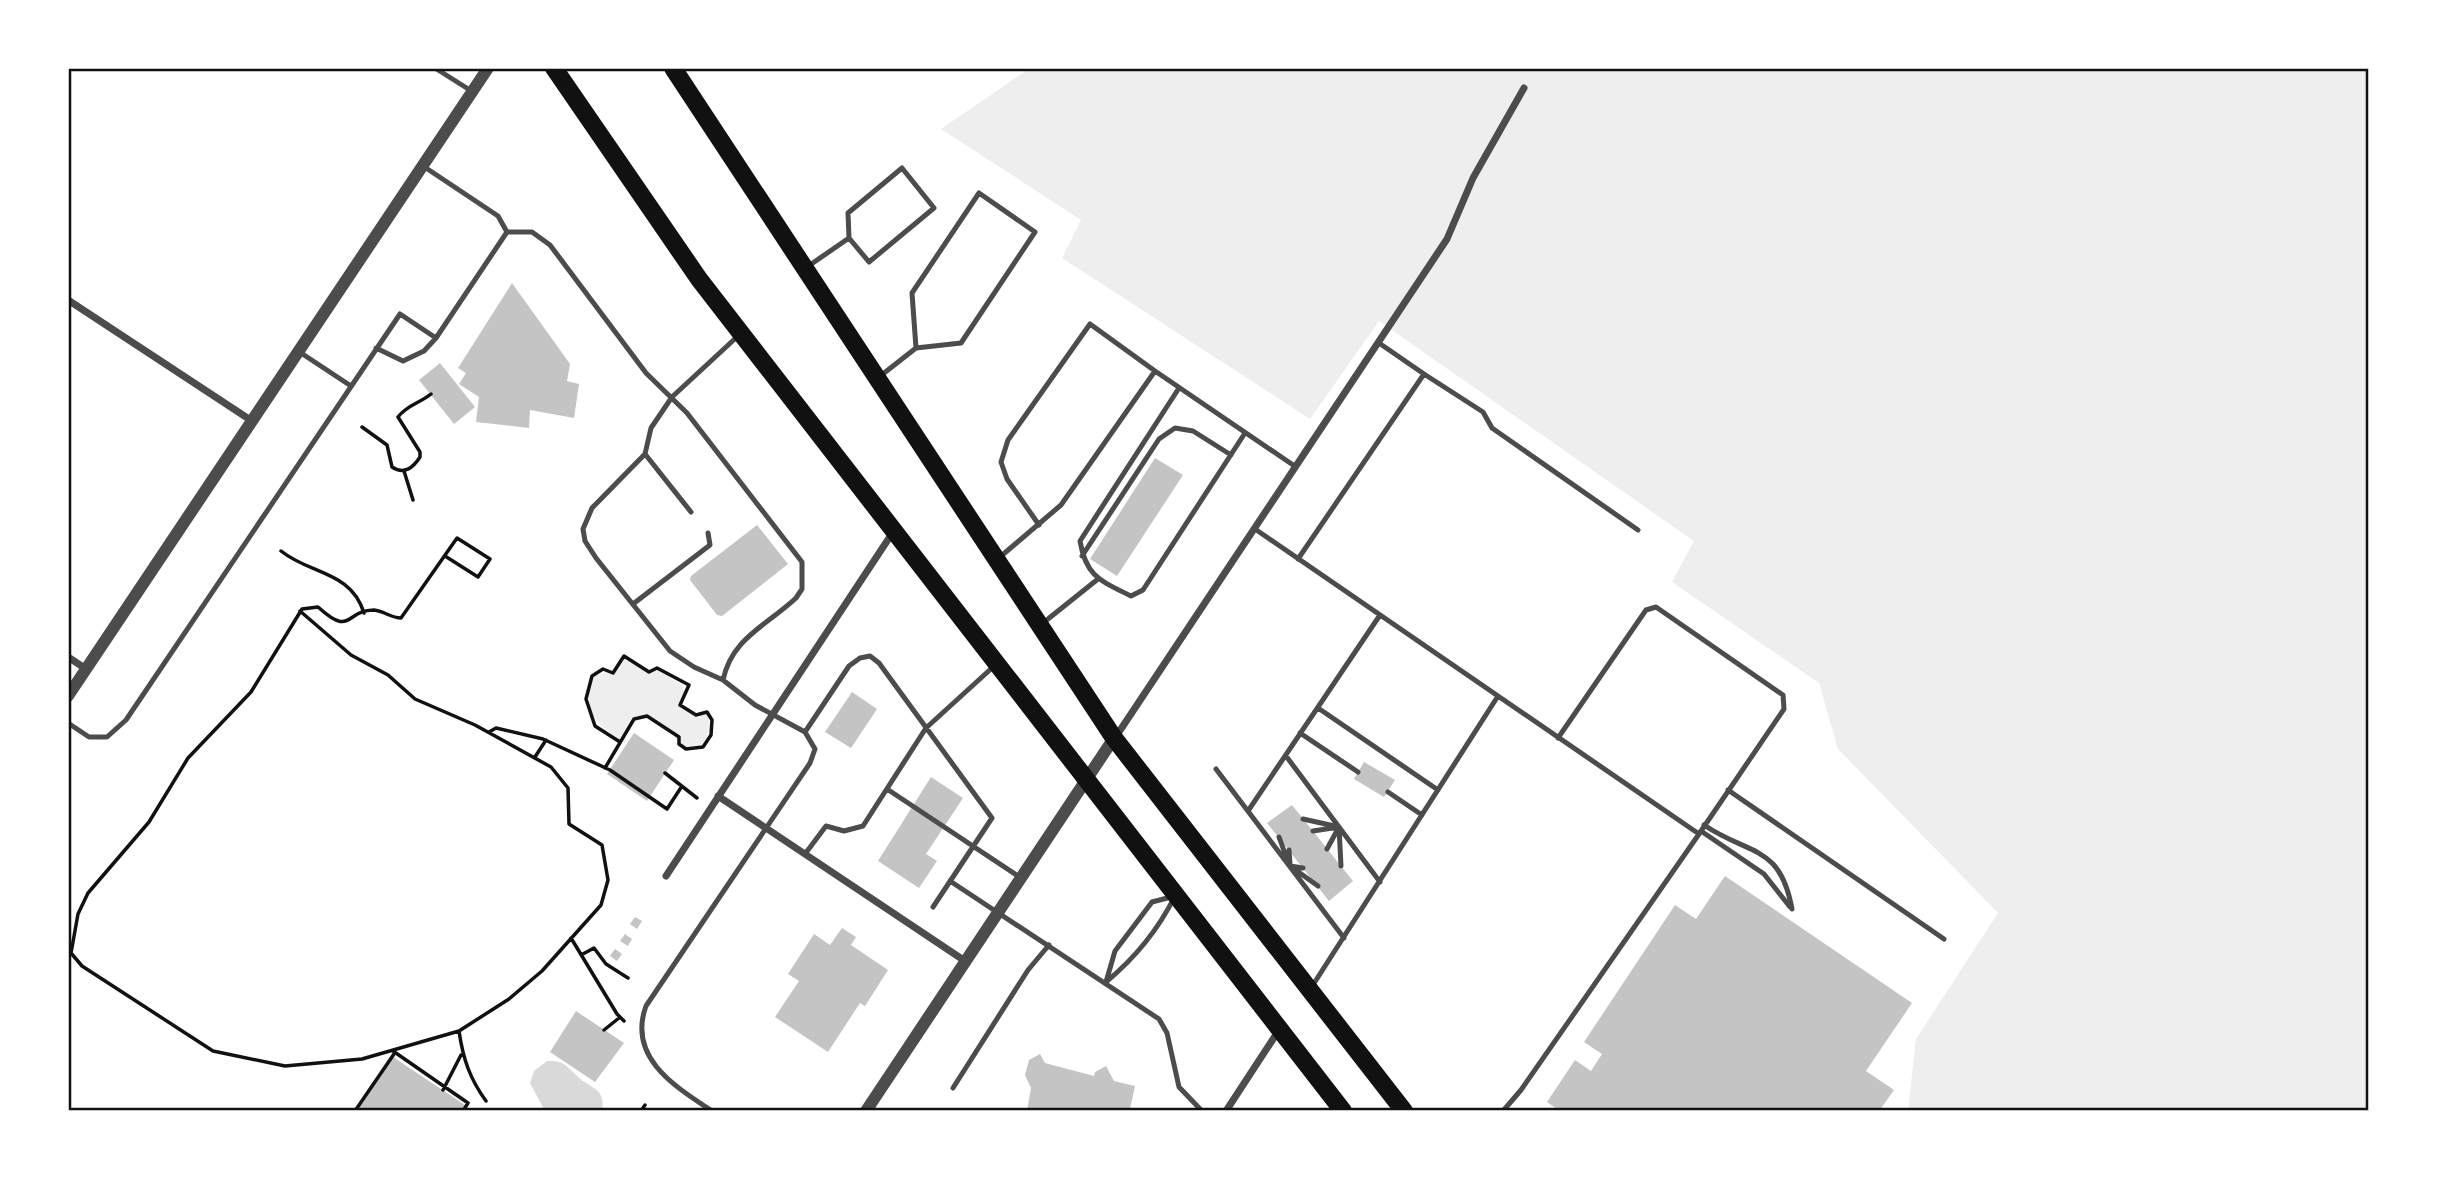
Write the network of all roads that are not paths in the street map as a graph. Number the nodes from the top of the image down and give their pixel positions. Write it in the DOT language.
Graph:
graph roads {
  1 [pos="435,68"];
  2 [pos="488,68"];
  3 [pos="554,68"];
  4 [pos="673,68"];
  5 [pos="1524,88"];
  6 [pos="472,92"];
  7 [pos="423,166"];
  8 [pos="507,232"];
  9 [pos="849,238"];
  10 [pos="804,269"];
  11 [pos="68,300"];
  12 [pos="740,334"];
  13 [pos="436,338"];
  14 [pos="1378,343"];
  15 [pos="376,348"];
  16 [pos="916,348"];
  17 [pos="299,351"];
  18 [pos="1155,370"];
  19 [pos="1424,374"];
  20 [pos="877,379"];
  21 [pos="351,386"];
  22 [pos="1179,388"];
  23 [pos="672,397"];
  24 [pos="252,421"];
  25 [pos="1245,433"];
  26 [pos="645,454"];
  27 [pos="1231,455"];
  28 [pos="1296,467"];
  29 [pos="691,512"];
  30 [pos="1039,525"];
  31 [pos="1255,528"];
  32 [pos="1638,530"];
  33 [pos="893,531"];
  34 [pos="708,533"];
  35 [pos="1083,556"];
  36 [pos="1298,559"];
  37 [pos="995,561"];
  38 [pos="1098,579"];
  39 [pos="633,604"];
  40 [pos="1380,615"];
  41 [pos="1039,627"];
  42 [pos="68,657"];
  43 [pos="996,665"];
  44 [pos="86,669"];
  45 [pos="723,680"];
  46 [pos="68,696"];
  47 [pos="1498,696"];
  48 [pos="1318,708"];
  49 [pos="773,713"];
  50 [pos="68,723"];
  51 [pos="926,728"];
  52 [pos="805,732"];
  53 [pos="1300,733"];
  54 [pos="1115,738"];
  55 [pos="1558,738"];
  56 [pos="1286,755"];
  57 [pos="1216,769"];
  58 [pos="1358,772"];
  59 [pos="1085,782"];
  60 [pos="887,789"];
  61 [pos="1438,790"];
  62 [pos="1728,790"];
  63 [pos="1388,792"];
  64 [pos="718,796"];
  65 [pos="1248,811"];
  66 [pos="1422,815"];
  67 [pos="1303,819"];
  68 [pos="1339,827"];
  69 [pos="766,828"];
  70 [pos="1701,830"];
  71 [pos="1313,831"];
  72 [pos="1279,837"];
  73 [pos="973,846"];
  74 [pos="1328,849"];
  75 [pos="1289,850"];
  76 [pos="805,854"];
  77 [pos="1290,866"];
  78 [pos="1341,866"];
  79 [pos="1303,868"];
  80 [pos="666,876"];
  81 [pos="1021,878"];
  82 [pos="950,881"];
  83 [pos="1380,883"];
  84 [pos="1318,886"];
  85 [pos="1175,896"];
  86 [pos="933,907"];
  87 [pos="998,913"];
  88 [pos="1344,938"];
  89 [pos="1944,939"];
  90 [pos="1049,945"];
  91 [pos="965,961"];
  92 [pos="1106,982"];
  93 [pos="1310,991"];
  94 [pos="1279,1030"];
  95 [pos="953,1088"];
  96 [pos="1505,1110"];
  97 [pos="712,1111"];
  98 [pos="866,1111"];
  99 [pos="1202,1111"];
  100 [pos="1226,1111"];
  101 [pos="1343,1111"];
  102 [pos="1404,1111"];
  1 -- 6 [label="lane"];
  2 -- 6 [label="street"];
  3 -- 12 [label="main road"];
  4 -- 10 [label="main road"];
  5 -- 14 [label="street"];
  6 -- 7 [label="street"];
  7 -- 8 [label="lane"];
  7 -- 17 [label="street"];
  8 -- 13 [label="lane"];
  8 -- 23 [label="lane"];
  9 -- 9 [label="lane"];
  9 -- 10 [label="lane"];
  10 -- 20 [label="main road"];
  11 -- 24 [label="street"];
  12 -- 23 [label="lane"];
  12 -- 33 [label="main road"];
  13 -- 15 [label="lane"];
  13 -- 15 [label="lane"];
  14 -- 19 [label="lane"];
  14 -- 28 [label="street"];
  15 -- 21 [label="lane"];
  16 -- 16 [label="lane"];
  16 -- 20 [label="lane"];
  17 -- 21 [label="lane"];
  17 -- 24 [label="street"];
  18 -- 22 [label="lane"];
  18 -- 30 [label="lane"];
  18 -- 30 [label="lane"];
  19 -- 32 [label="lane"];
  19 -- 36 [label="lane"];
  20 -- 37 [label="main road"];
  21 -- 50 [label="lane"];
  22 -- 25 [label="lane"];
  22 -- 35 [label="lane"];
  23 -- 26 [label="lane"];
  23 -- 45 [label="lane"];
  24 -- 44 [label="street"];
  25 -- 27 [label="lane"];
  25 -- 28 [label="lane"];
  26 -- 29 [label="lane"];
  26 -- 39 [label="lane"];
  27 -- 35 [label="lane"];
  27 -- 38 [label="lane"];
  28 -- 31 [label="street"];
  30 -- 37 [label="lane"];
  31 -- 36 [label="lane"];
  31 -- 54 [label="street"];
  33 -- 43 [label="main road"];
  33 -- 49 [label="street"];
  34 -- 39 [label="lane"];
  35 -- 38 [label="lane"];
  36 -- 40 [label="lane"];
  37 -- 41 [label="main road"];
  38 -- 41 [label="lane"];
  39 -- 45 [label="lane"];
  40 -- 47 [label="lane"];
  40 -- 48 [label="lane"];
  41 -- 54 [label="main road"];
  42 -- 44 [label="street"];
  43 -- 51 [label="lane"];
  43 -- 59 [label="main road"];
  44 -- 46 [label="street"];
  45 -- 49 [label="lane"];
  47 -- 55 [label="lane"];
  47 -- 61 [label="lane"];
  48 -- 53 [label="lane"];
  48 -- 61 [label="lane"];
  49 -- 52 [label="lane"];
  49 -- 64 [label="street"];
  51 -- 52 [label="lane"];
  51 -- 60 [label="lane"];
  51 -- 73 [label="lane"];
  52 -- 69 [label="lane"];
  53 -- 56 [label="lane"];
  53 -- 58 [label="lane"];
  54 -- 59 [label="street"];
  54 -- 93 [label="main road"];
  55 -- 62 [label="lane"];
  55 -- 70 [label="lane"];
  56 -- 65 [label="lane"];
  56 -- 68 [label="lane"];
  57 -- 65 [label="lane"];
  59 -- 81 [label="street"];
  59 -- 85 [label="main road"];
  60 -- 73 [label="lane"];
  60 -- 76 [label="lane"];
  61 -- 66 [label="lane"];
  62 -- 70 [label="lane"];
  62 -- 89 [label="lane"];
  63 -- 66 [label="lane"];
  64 -- 69 [label="street"];
  64 -- 80 [label="street"];
  65 -- 77 [label="lane"];
  66 -- 83 [label="lane"];
  67 -- 68 [label="lane"];
  68 -- 71 [label="lane"];
  68 -- 74 [label="lane"];
  68 -- 78 [label="lane"];
  68 -- 83 [label="lane"];
  69 -- 76 [label="street"];
  69 -- 97 [label="lane"];
  70 -- 70 [label="lane"];
  70 -- 96 [label="lane"];
  72 -- 77 [label="lane"];
  73 -- 81 [label="lane"];
  73 -- 82 [label="lane"];
  75 -- 77 [label="lane"];
  76 -- 91 [label="street"];
  77 -- 79 [label="lane"];
  77 -- 84 [label="lane"];
  77 -- 88 [label="lane"];
  81 -- 87 [label="street"];
  82 -- 86 [label="lane"];
  82 -- 87 [label="lane"];
  83 -- 88 [label="lane"];
  85 -- 92 [label="lane"];
  85 -- 92 [label="lane"];
  85 -- 94 [label="main road"];
  87 -- 90 [label="lane"];
  87 -- 91 [label="street"];
  88 -- 93 [label="lane"];
  90 -- 92 [label="lane"];
  90 -- 95 [label="lane"];
  91 -- 98 [label="street"];
  92 -- 99 [label="lane"];
  93 -- 102 [label="main road"];
  94 -- 100 [label="street"];
  94 -- 101 [label="main road"];
}
